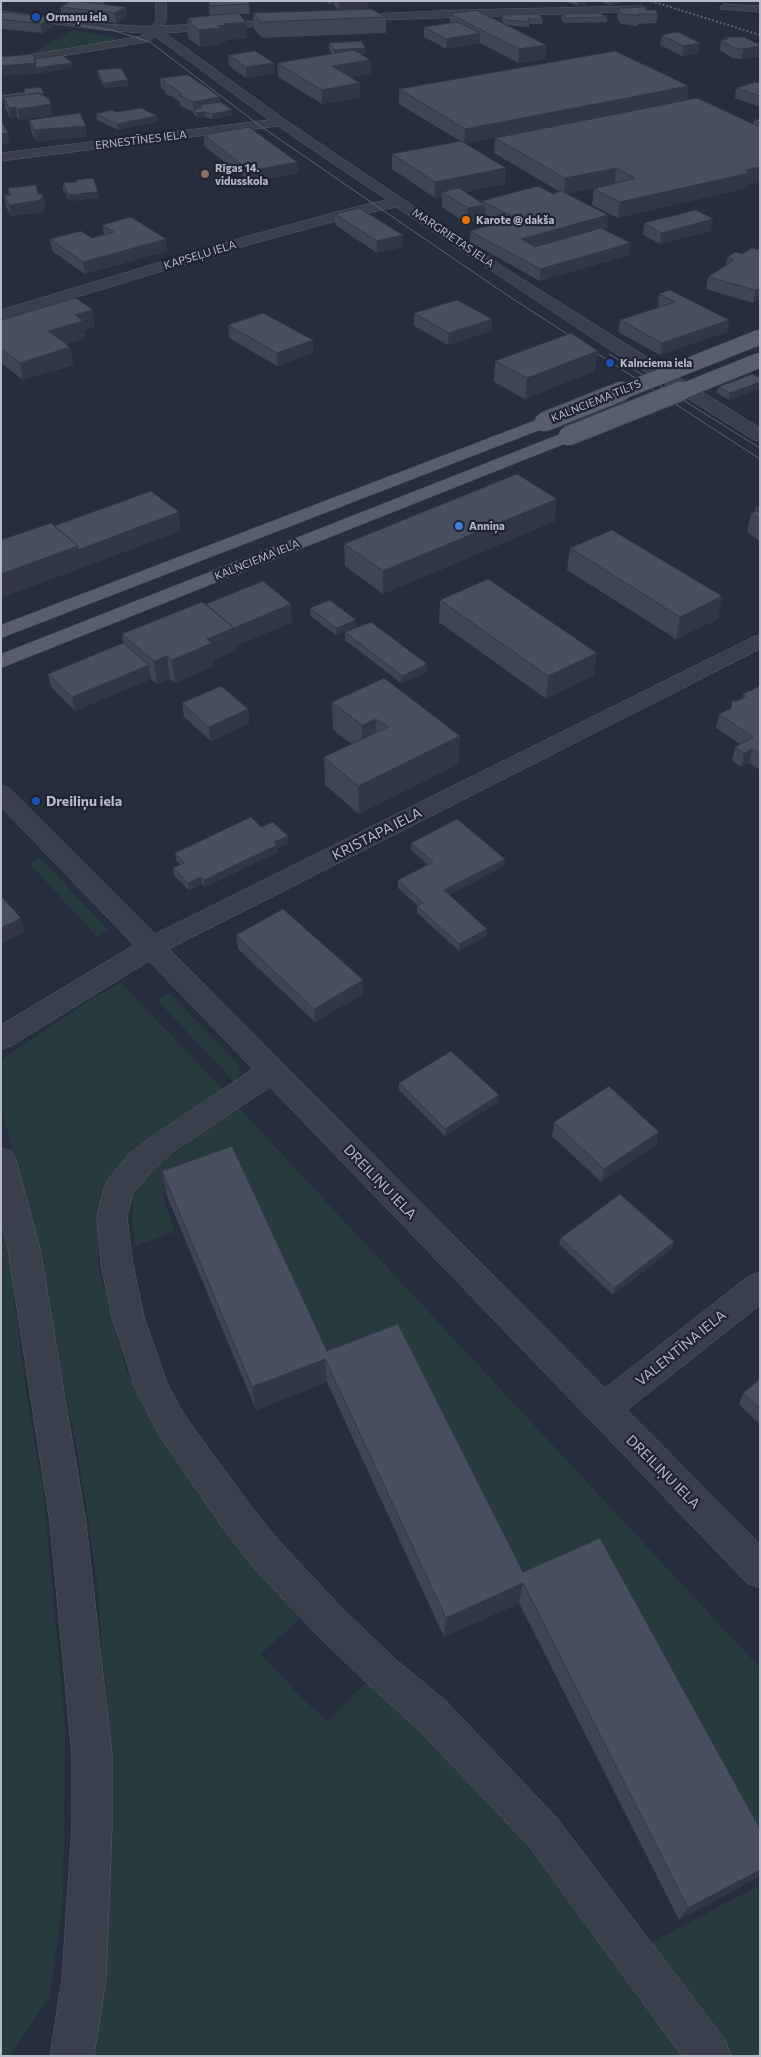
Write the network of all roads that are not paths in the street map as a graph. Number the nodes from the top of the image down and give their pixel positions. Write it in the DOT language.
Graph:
graph roads {
  1 [pos="161,1"];
  2 [pos="444,2"];
  3 [pos="725,6"];
  4 [pos="641,9"];
  5 [pos="760,9"];
  6 [pos="462,13"];
  7 [pos="1,14"];
  8 [pos="337,19"];
  9 [pos="298,20"];
  10 [pos="154,30"];
  11 [pos="1,63"];
  12 [pos="280,122"];
  13 [pos="1,157"];
  14 [pos="400,202"];
  15 [pos="1,315"];
  16 [pos="760,331"];
  17 [pos="760,337"];
  18 [pos="760,360"];
  19 [pos="660,373"];
  20 [pos="544,422"];
  21 [pos="568,436"];
  22 [pos="760,436"];
  23 [pos="1,632"];
  24 [pos="760,641"];
  25 [pos="1,662"];
  26 [pos="1,793"];
  27 [pos="151,947"];
  28 [pos="1,1039"];
  29 [pos="272,1071"];
  30 [pos="1,1160"];
  31 [pos="760,1286"];
  32 [pos="602,1410"];
  33 [pos="760,1570"];
  34 [pos="72,2056"];
  35 [pos="709,2056"];
  1 -- 10 [label="street"];
  2 -- 6 [label="street"];
  3 -- 5 [label="street"];
  4 -- 6 [label="street"];
  6 -- 8 [label="street"];
  7 -- 10 [label="street"];
  9 -- 10 [label="street"];
  10 -- 11 [label="street"];
  10 -- 12 [label="street, MARGRIETAS IELA"];
  12 -- 13 [label="street, ERNESTĪNES IELA"];
  12 -- 14 [label="street, MARGRIETAS IELA"];
  14 -- 15 [label="street, KAPSEĻU IELA"];
  14 -- 19 [label="street, MARGRIETAS IELA"];
  16 -- 19 [label="street"];
  17 -- 20 [label="main road, KALNCIEMA TILTS, bridge"];
  18 -- 21 [label="main road, KALNCIEMA TILTS, bridge"];
  19 -- 22 [label="street, MARGRIETAS IELA"];
  20 -- 23 [label="main road, KALNCIEMA IELA"];
  21 -- 25 [label="main road, KALNCIEMA IELA"];
  24 -- 27 [label="street, KRISTAPA IELA"];
  26 -- 27 [label="street, DREILIŅU IELA"];
  27 -- 28 [label="street, KRISTAPA IELA"];
  27 -- 29 [label="street, DREILIŅU IELA"];
  29 -- 32 [label="street, DREILIŅU IELA"];
  29 -- 35 [label="street"];
  30 -- 34 [label="street"];
  31 -- 32 [label="street, VALENTĪNA IELA"];
  32 -- 33 [label="street, DREILIŅU IELA"];
}
